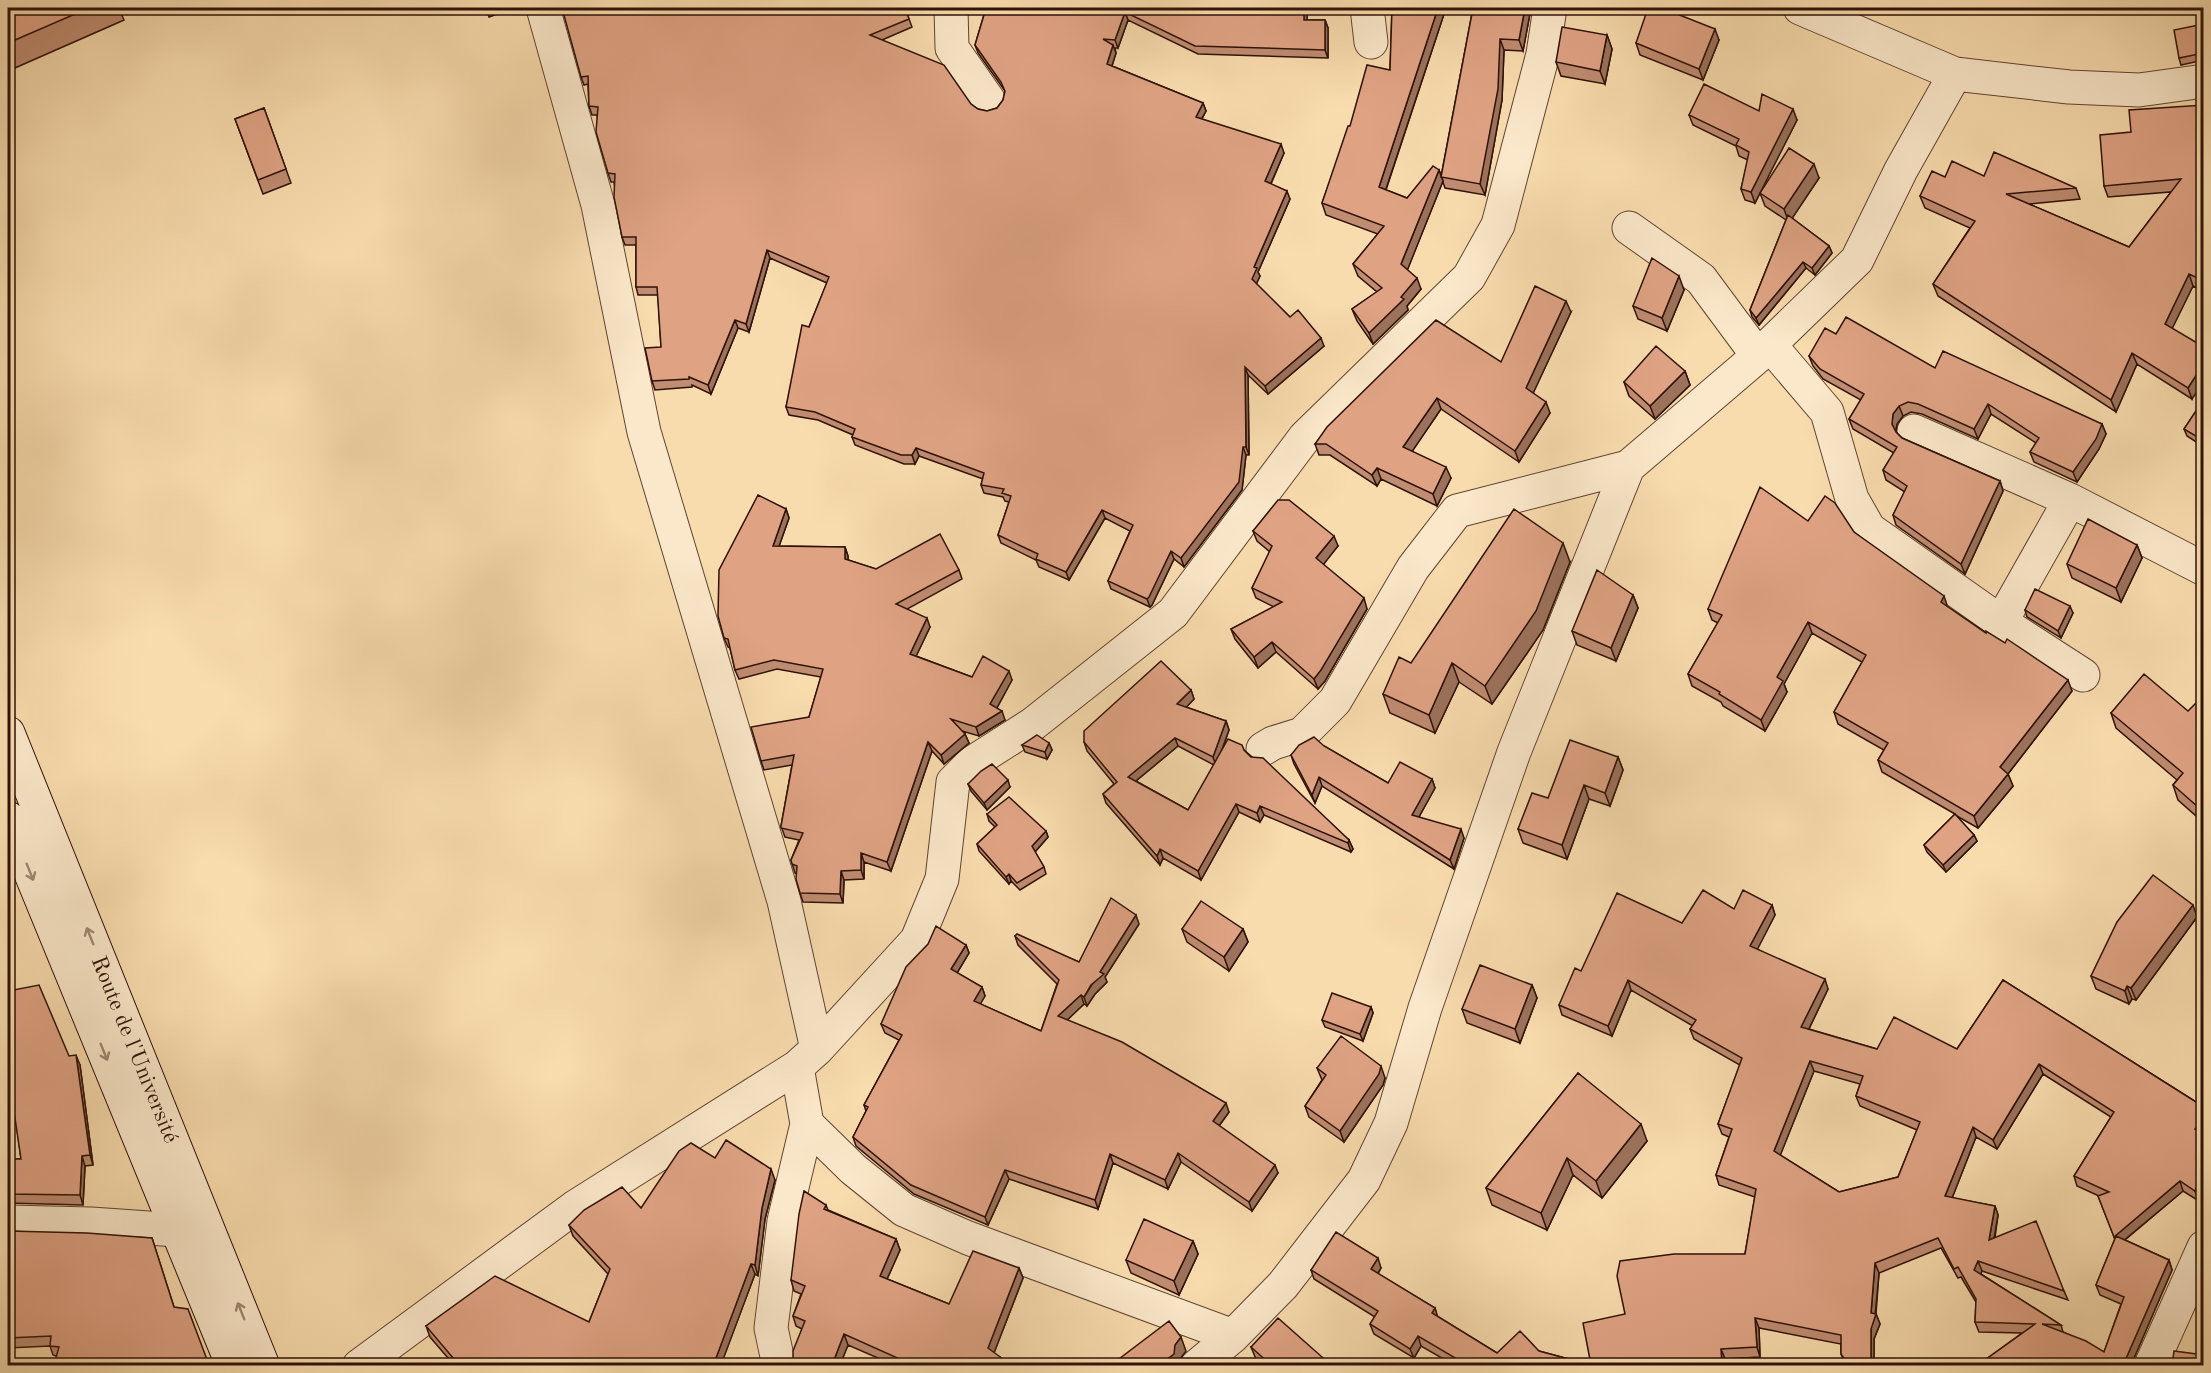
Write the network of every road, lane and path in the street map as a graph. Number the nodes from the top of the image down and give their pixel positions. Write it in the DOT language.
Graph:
graph roads {
  1 [pos="543,8"];
  2 [pos="951,8"];
  3 [pos="1367,8"];
  4 [pos="1550,8"];
  5 [pos="1800,8"];
  6 [pos="1371,42"];
  7 [pos="1955,74"];
  8 [pos="2204,81"];
  9 [pos="988,101"];
  10 [pos="1629,228"];
  11 [pos="1764,350"];
  12 [pos="1914,431"];
  13 [pos="1628,467"];
  14 [pos="2070,500"];
  15 [pos="2204,569"];
  16 [pos="2001,622"];
  17 [pos="2083,675"];
  18 [pos="8,733"];
  19 [pos="1263,748"];
  20 [pos="8,818"];
  21 [pos="807,1058"];
  22 [pos="807,1124"];
  23 [pos="8,1222"];
  24 [pos="177,1230"];
  25 [pos="2204,1247"];
  26 [pos="1233,1336"];
  27 [pos="2152,1363"];
  28 [pos="233,1365"];
  29 [pos="263,1365"];
  30 [pos="359,1365"];
  31 [pos="779,1365"];
  32 [pos="1197,1365"];
  1 -- 21 [label="street"];
  2 -- 9 [label="street"];
  3 -- 6 [label="street"];
  4 -- 21 [label="street"];
  5 -- 7 [label="street"];
  7 -- 8 [label="street"];
  7 -- 11 [label="street"];
  10 -- 11 [label="street"];
  11 -- 13 [label="street"];
  11 -- 16 [label="street"];
  12 -- 14 [label="street"];
  13 -- 19 [label="street"];
  13 -- 26 [label="street"];
  14 -- 15 [label="street"];
  14 -- 16 [label="street"];
  16 -- 17 [label="street"];
  29 -- 18 [label="street, Route de l'Université, one-way"];
  20 -- 24 [label="street, Route de l'Université, one-way"];
  21 -- 22 [label="street"];
  21 -- 30 [label="street"];
  22 -- 26 [label="street"];
  22 -- 31 [label="street"];
  23 -- 24 [label="street"];
  24 -- 28 [label="street, Route de l'Université"];
  25 -- 27 [label="street"];
  26 -- 32 [label="street"];
}
